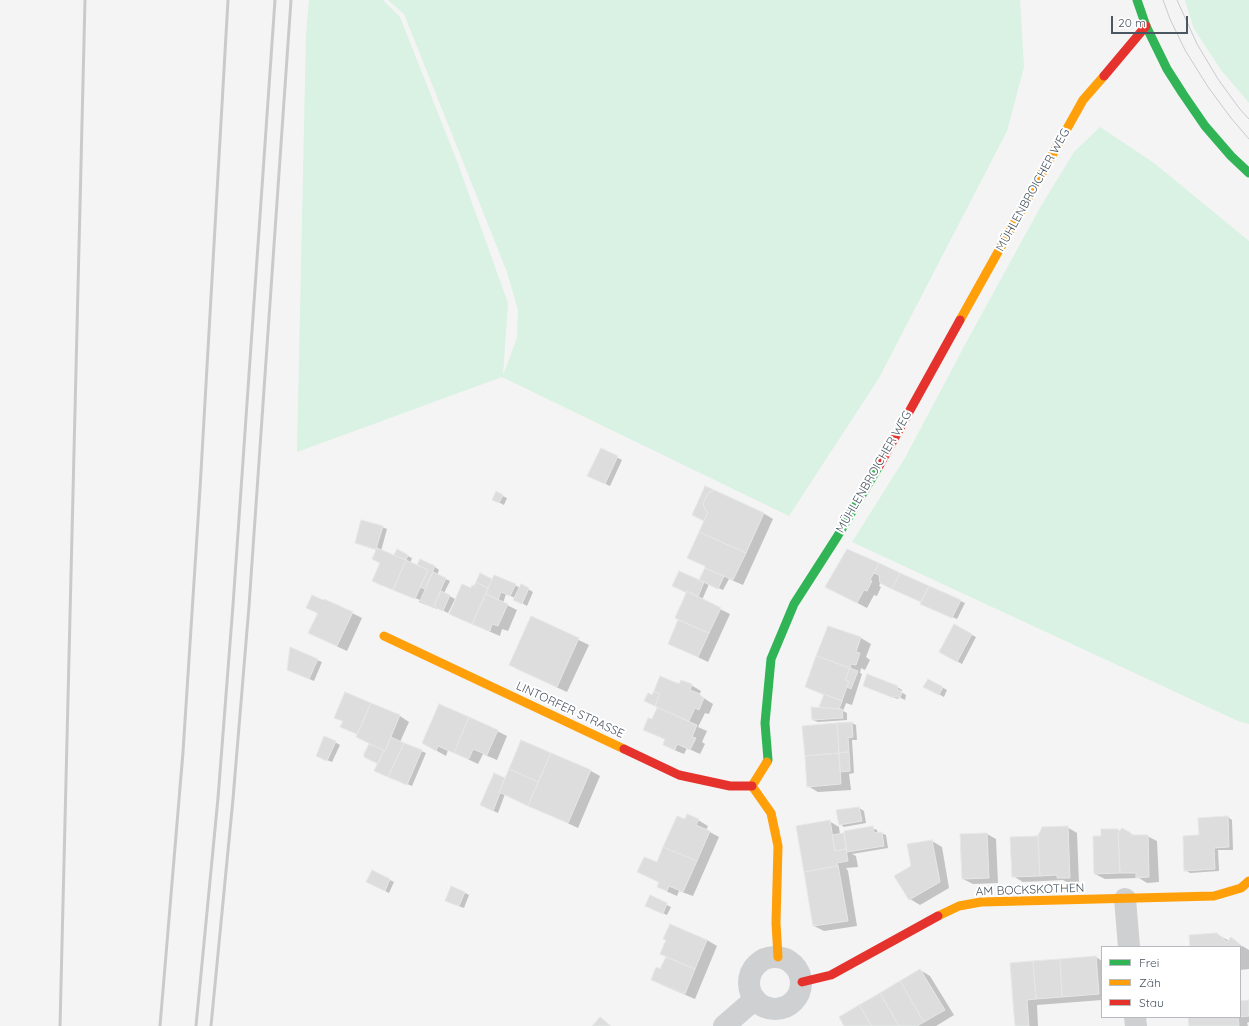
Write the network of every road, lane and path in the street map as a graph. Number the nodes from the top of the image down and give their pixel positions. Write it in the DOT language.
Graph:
graph roads {
  1 [pos="1137,0"];
  2 [pos="1146,26"];
  3 [pos="1249,174"];
  4 [pos="384,636"];
  5 [pos="752,786"];
  6 [pos="1249,881"];
  7 [pos="1125,899"];
  8 [pos="1129,946"];
  9 [pos="778,957"];
  10 [pos="802,982"];
  11 [pos="755,999"];
  12 [pos="724,1026"];
  1 -- 2 [label="street"];
  2 -- 3 [label="street"];
  2 -- 5 [label="street, MÜHLENBROICHER WEG"];
  4 -- 5 [label="street, LINTORFER STRASSE"];
  5 -- 9 [label="street"];
  6 -- 7 [label="street, AM BOCKSKOTHEN"];
  7 -- 8 [label="street"];
  7 -- 10 [label="street, AM BOCKSKOTHEN"];
  9 -- 10 [label="street"];
  9 -- 11 [label="street"];
  10 -- 11 [label="street"];
  11 -- 12 [label="street"];
}
